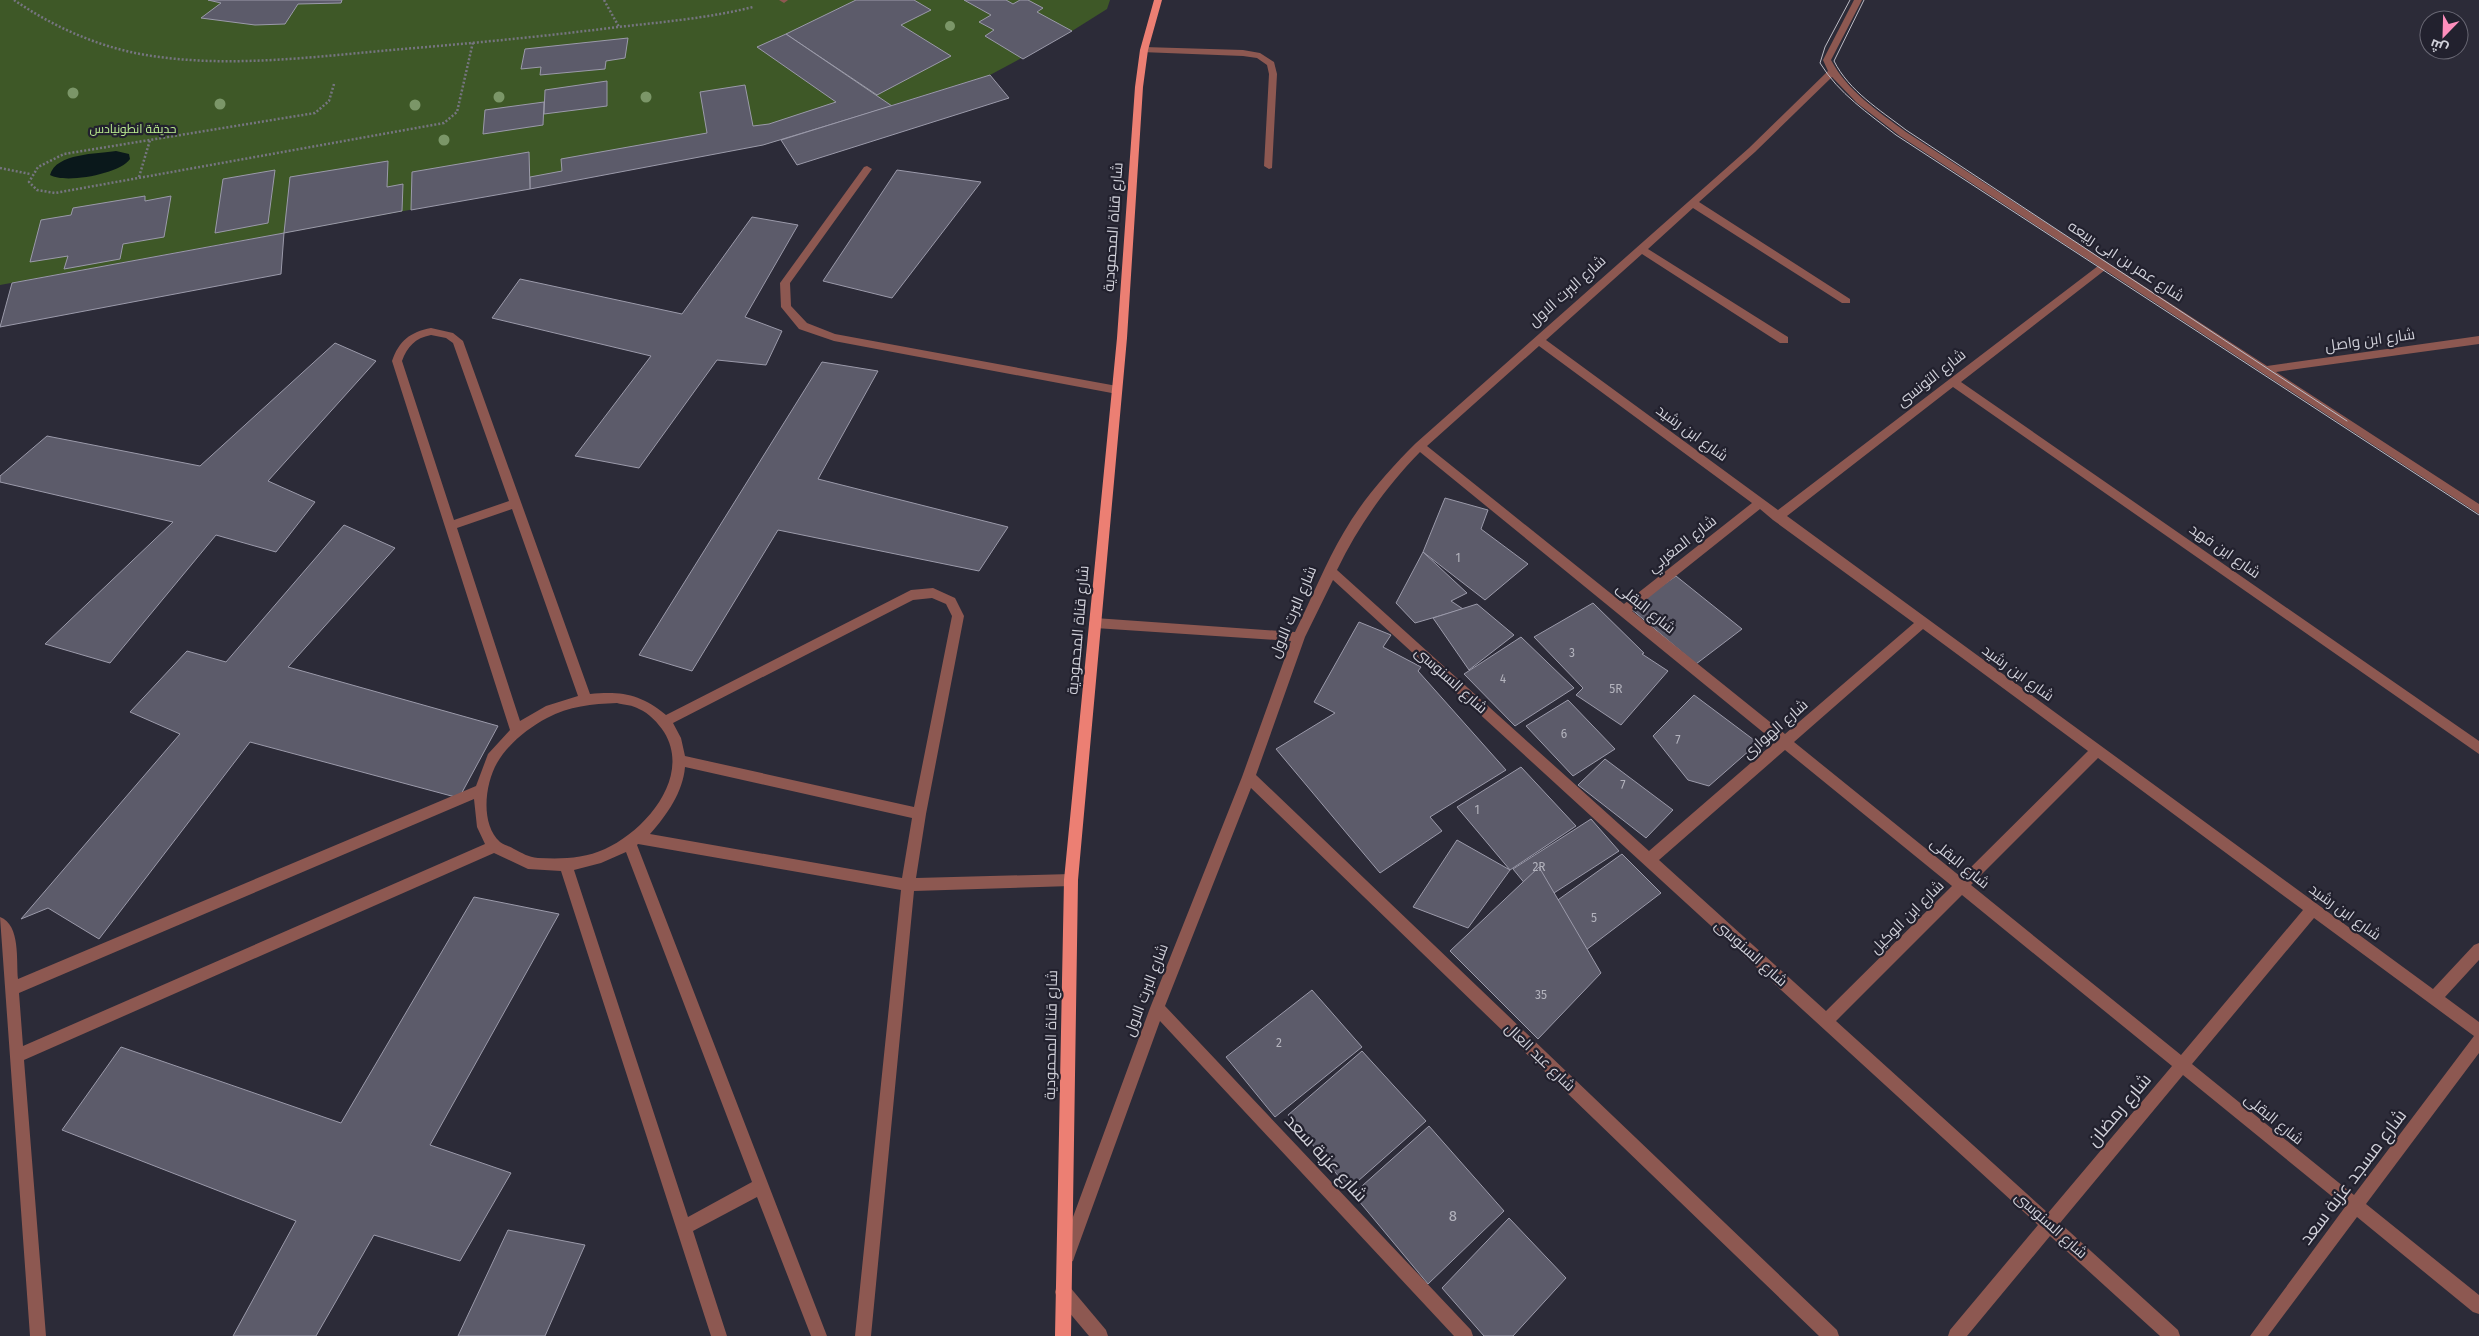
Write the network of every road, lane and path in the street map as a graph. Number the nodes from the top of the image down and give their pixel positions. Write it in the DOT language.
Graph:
graph roads {
  1 [pos="14,0"];
  2 [pos="604,0"];
  3 [pos="783,0"];
  4 [pos="1158,0"];
  5 [pos="1858,0"];
  6 [pos="619,27"];
  7 [pos="473,42"];
  8 [pos="1144,50"];
  9 [pos="1832,72"];
  10 [pos="334,84"];
  11 [pos="150,139"];
  12 [pos="1269,166"];
  13 [pos="0,168"];
  14 [pos="867,169"];
  15 [pos="30,174"];
  16 [pos="139,177"];
  17 [pos="1692,203"];
  18 [pos="1640,249"];
  19 [pos="2105,265"];
  20 [pos="1846,301"];
  21 [pos="1539,340"];
  22 [pos="1784,340"];
  23 [pos="2479,340"];
  24 [pos="2266,370"];
  25 [pos="1952,381"];
  26 [pos="1117,390"];
  27 [pos="1420,446"];
  28 [pos="516,503"];
  29 [pos="1760,503"];
  30 [pos="2479,510"];
  31 [pos="1777,517"];
  32 [pos="450,526"];
  33 [pos="1330,570"];
  34 [pos="1624,611"];
  35 [pos="1095,623"];
  36 [pos="1922,623"];
  37 [pos="1299,638"];
  38 [pos="585,699"];
  39 [pos="665,721"];
  40 [pos="517,730"];
  41 [pos="1785,742"];
  42 [pos="2479,748"];
  43 [pos="2097,751"];
  44 [pos="680,760"];
  45 [pos="1249,777"];
  46 [pos="480,790"];
  47 [pos="919,814"];
  48 [pos="632,840"];
  49 [pos="495,846"];
  50 [pos="1649,860"];
  51 [pos="566,866"];
  52 [pos="1071,880"];
  53 [pos="908,886"];
  54 [pos="1962,886"];
  55 [pos="2312,909"];
  56 [pos="0,924"];
  57 [pos="2479,950"];
  58 [pos="12,989"];
  59 [pos="2434,998"];
  60 [pos="1157,1008"];
  61 [pos="1826,1021"];
  62 [pos="2479,1031"];
  63 [pos="2479,1041"];
  64 [pos="17,1056"];
  65 [pos="2182,1064"];
  66 [pos="761,1186"];
  67 [pos="2356,1206"];
  68 [pos="2049,1224"];
  69 [pos="683,1228"];
  70 [pos="1062,1267"];
  71 [pos="1063,1292"];
  72 [pos="2479,1306"];
  73 [pos="38,1336"];
  74 [pos="719,1336"];
  75 [pos="819,1336"];
  76 [pos="863,1336"];
  77 [pos="1064,1336"];
  78 [pos="1100,1336"];
  79 [pos="1465,1336"];
  80 [pos="1831,1336"];
  81 [pos="1956,1336"];
  82 [pos="2172,1336"];
  83 [pos="2258,1336"];
  1 -- 7 [label="path"];
  2 -- 6 [label="path"];
  3 -- 6 [label="path"];
  4 -- 8 [label="main road, شارع قناة المحمودية"];
  5 -- 9 [label="street"];
  6 -- 7 [label="path"];
  7 -- 16 [label="path"];
  8 -- 12 [label="street"];
  8 -- 26 [label="main road, شارع قناة المحمودية"];
  9 -- 17 [label="street, شارع البرت الاول"];
  9 -- 19 [label="street, شارع عمر بن ابى ربيعه"];
  10 -- 11 [label="path"];
  11 -- 15 [label="path"];
  11 -- 16 [label="path"];
  13 -- 15 [label="path"];
  14 -- 26 [label="street"];
  15 -- 16 [label="path"];
  17 -- 18 [label="street, شارع البرت الاول"];
  17 -- 20 [label="street"];
  18 -- 21 [label="street, شارع البرت الاول"];
  18 -- 22 [label="street"];
  19 -- 24 [label="street, شارع عمر بن ابى ربيعه"];
  19 -- 25 [label="street, شارع التونسى"];
  21 -- 27 [label="street, شارع البرت الاول"];
  21 -- 29 [label="street, شارع ابن رشيد"];
  23 -- 24 [label="street, شارع ابن واصل"];
  24 -- 30 [label="street, شارع عمر بن ابى ربيعه"];
  25 -- 31 [label="street, شارع التونسى"];
  25 -- 42 [label="street, شارع ابن فهد"];
  26 -- 35 [label="main road, شارع قناة المحمودية"];
  27 -- 33 [label="street, شارع البرت الاول"];
  27 -- 34 [label="street, شارع البقلى"];
  28 -- 32 [label="street"];
  28 -- 32 [label="street"];
  28 -- 38 [label="street"];
  29 -- 31 [label="street, شارع ابن رشيد"];
  29 -- 34 [label="street, شارع المغربي"];
  31 -- 36 [label="street, شارع ابن رشيد"];
  32 -- 40 [label="street"];
  33 -- 37 [label="street, شارع البرت الاول"];
  33 -- 50 [label="street, شارع السنوسى"];
  34 -- 41 [label="street, شارع البقلى"];
  35 -- 37 [label="street"];
  35 -- 52 [label="main road, شارع قناة المحمودية"];
  36 -- 41 [label="street, شارع الهوارى"];
  36 -- 43 [label="street, شارع ابن رشيد"];
  37 -- 45 [label="street, شارع البرت الاول"];
  38 -- 39 [label="street"];
  38 -- 40 [label="street"];
  39 -- 44 [label="street"];
  39 -- 47 [label="street"];
  40 -- 46 [label="street"];
  41 -- 50 [label="street, شارع الهوارى"];
  41 -- 54 [label="street, شارع البقلى"];
  43 -- 54 [label="street, شارع ابن الوكيل"];
  43 -- 55 [label="street, شارع ابن رشيد"];
  44 -- 47 [label="street"];
  44 -- 48 [label="street"];
  45 -- 60 [label="street, شارع البرت الاول"];
  45 -- 80 [label="street, شارع عبد العال"];
  46 -- 49 [label="street"];
  46 -- 58 [label="street"];
  47 -- 53 [label="street"];
  48 -- 51 [label="street"];
  48 -- 53 [label="street"];
  48 -- 66 [label="street"];
  49 -- 51 [label="street"];
  49 -- 64 [label="street"];
  50 -- 61 [label="street, شارع السنوسى"];
  51 -- 69 [label="street"];
  52 -- 53 [label="street"];
  52 -- 70 [label="main road, شارع قناة المحمودية"];
  53 -- 76 [label="street"];
  54 -- 61 [label="street, شارع ابن الوكيل"];
  54 -- 65 [label="street, شارع البقلى"];
  55 -- 59 [label="street, شارع ابن رشيد"];
  55 -- 65 [label="street, شارع رمضان"];
  56 -- 58 [label="street"];
  57 -- 59 [label="street"];
  58 -- 64 [label="street"];
  59 -- 62 [label="street, شارع ابن رشيد"];
  60 -- 70 [label="street, شارع البرت الاول"];
  60 -- 79 [label="street, شارع عزبة سعد"];
  61 -- 68 [label="street, شارع السنوسى"];
  63 -- 67 [label="street, شارع مسجد عزبة سعد"];
  64 -- 73 [label="street"];
  65 -- 67 [label="street, شارع البقلى"];
  65 -- 68 [label="street, شارع رمضان"];
  66 -- 69 [label="street"];
  66 -- 75 [label="street"];
  67 -- 72 [label="street, شارع البقلى"];
  67 -- 83 [label="street, شارع مسجد عزبة سعد"];
  68 -- 81 [label="street, شارع رمضان"];
  68 -- 82 [label="street, شارع السنوسى"];
  69 -- 74 [label="street"];
  70 -- 71 [label="main road, شارع البرت الاول"];
  71 -- 77 [label="main road, شارع البرت الاول"];
  71 -- 78 [label="street"];
}
